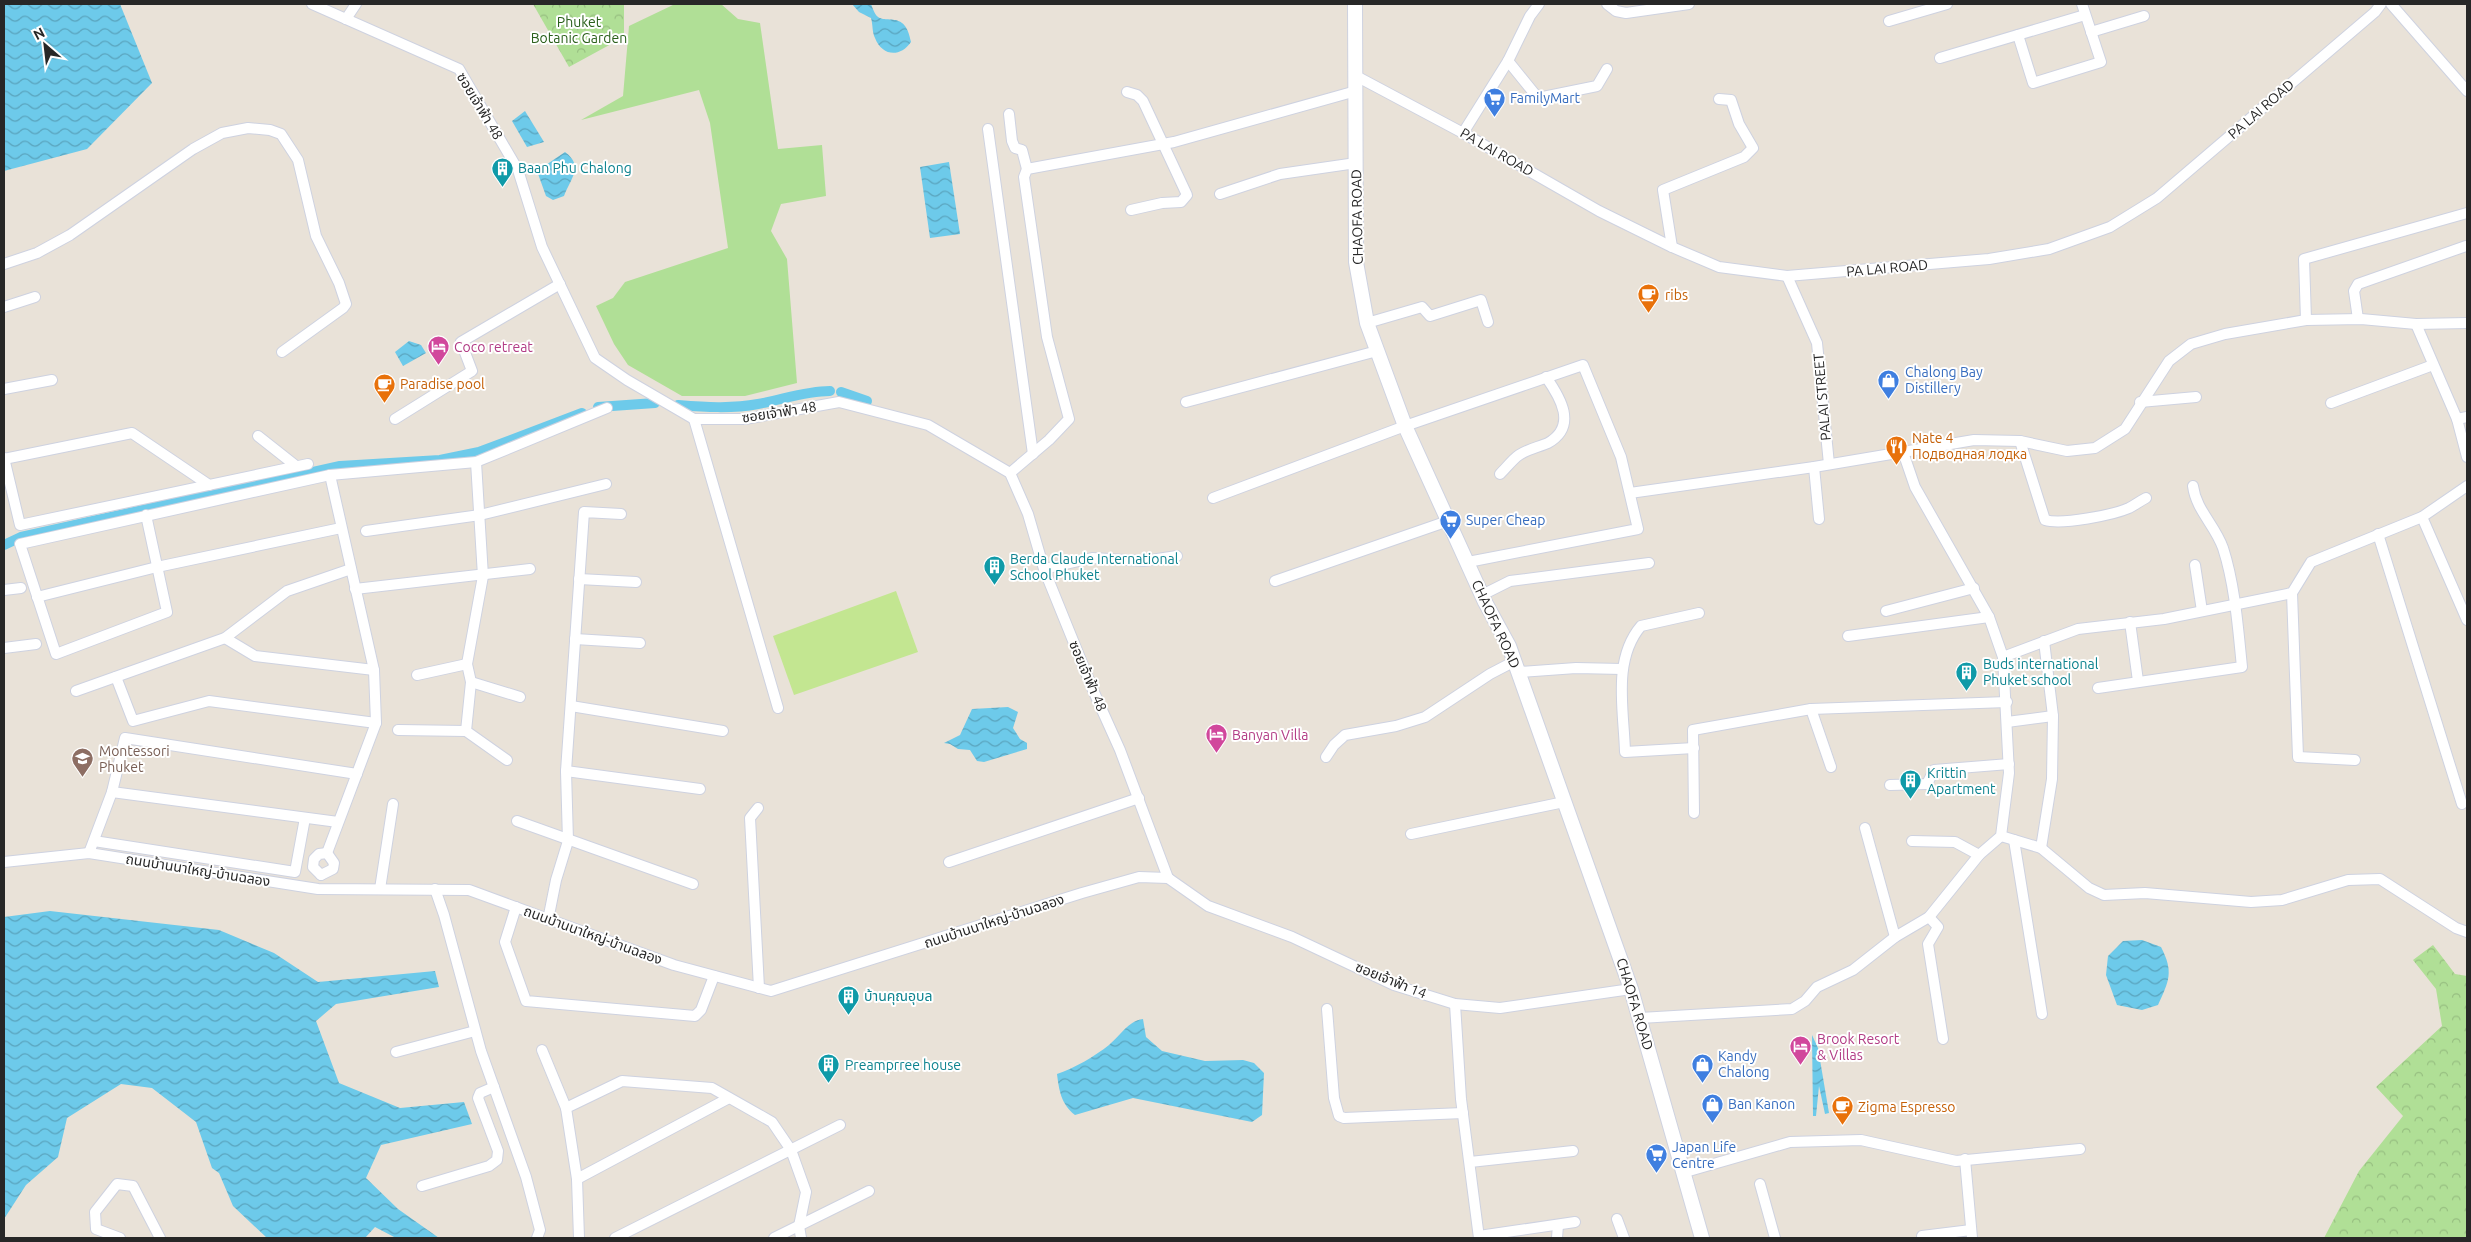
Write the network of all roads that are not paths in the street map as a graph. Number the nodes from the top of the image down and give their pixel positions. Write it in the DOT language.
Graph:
graph roads {
  1 [pos="312,4"];
  2 [pos="356,4"];
  3 [pos="1355,4"];
  4 [pos="1540,4"];
  5 [pos="1607,4"];
  6 [pos="1689,4"];
  7 [pos="1947,4"];
  8 [pos="2082,4"];
  9 [pos="2382,4"];
  10 [pos="2391,4"];
  11 [pos="2086,15"];
  12 [pos="2144,16"];
  13 [pos="346,19"];
  14 [pos="1889,22"];
  15 [pos="2091,32"];
  16 [pos="2018,35"];
  17 [pos="1940,58"];
  18 [pos="1508,61"];
  19 [pos="1607,69"];
  20 [pos="1356,76"];
  21 [pos="1356,91"];
  22 [pos="2467,91"];
  23 [pos="1127,92"];
  24 [pos="1719,98"];
  25 [pos="1009,114"];
  26 [pos="988,130"];
  27 [pos="1463,133"];
  28 [pos="1164,144"];
  29 [pos="1356,163"];
  30 [pos="1027,169"];
  31 [pos="1220,194"];
  32 [pos="1131,210"];
  33 [pos="2467,213"];
  34 [pos="2466,246"];
  35 [pos="1672,247"];
  36 [pos="4,264"];
  37 [pos="1787,276"];
  38 [pos="560,284"];
  39 [pos="36,297"];
  40 [pos="4,307"];
  41 [pos="2358,319"];
  42 [pos="2306,320"];
  43 [pos="1488,322"];
  44 [pos="1367,323"];
  45 [pos="2467,323"];
  46 [pos="2416,324"];
  47 [pos="1377,351"];
  48 [pos="282,352"];
  49 [pos="2433,365"];
  50 [pos="1546,377"];
  51 [pos="52,380"];
  52 [pos="4,389"];
  53 [pos="2196,397"];
  54 [pos="1186,402"];
  55 [pos="2140,402"];
  56 [pos="2331,403"];
  57 [pos="607,408"];
  58 [pos="2462,418"];
  59 [pos="395,419"];
  60 [pos="694,419"];
  61 [pos="1406,426"];
  62 [pos="258,436"];
  63 [pos="2020,441"];
  64 [pos="1903,452"];
  65 [pos="1033,454"];
  66 [pos="2467,457"];
  67 [pos="4,458"];
  68 [pos="476,462"];
  69 [pos="308,464"];
  70 [pos="1828,464"];
  71 [pos="296,466"];
  72 [pos="1814,467"];
  73 [pos="1010,473"];
  74 [pos="1500,474"];
  75 [pos="330,475"];
  76 [pos="606,484"];
  77 [pos="209,485"];
  78 [pos="2193,486"];
  79 [pos="2467,486"];
  80 [pos="1630,493"];
  81 [pos="8,496"];
  82 [pos="1213,498"];
  83 [pos="2146,498"];
  84 [pos="621,514"];
  85 [pos="146,515"];
  86 [pos="480,515"];
  87 [pos="2422,517"];
  88 [pos="1819,519"];
  89 [pos="1448,521"];
  90 [pos="341,528"];
  91 [pos="366,531"];
  92 [pos="2378,534"];
  93 [pos="1177,556"];
  94 [pos="1468,562"];
  95 [pos="1648,563"];
  96 [pos="2195,565"];
  97 [pos="157,567"];
  98 [pos="351,569"];
  99 [pos="530,569"];
  100 [pos="1044,570"];
  101 [pos="483,576"];
  102 [pos="579,579"];
  103 [pos="1275,581"];
  104 [pos="636,582"];
  105 [pos="21,588"];
  106 [pos="1974,588"];
  107 [pos="355,589"];
  108 [pos="4,590"];
  109 [pos="2292,593"];
  110 [pos="1482,595"];
  111 [pos="37,597"];
  112 [pos="2235,604"];
  113 [pos="1886,611"];
  114 [pos="2202,611"];
  115 [pos="1699,613"];
  116 [pos="1989,617"];
  117 [pos="2467,620"];
  118 [pos="2130,622"];
  119 [pos="1848,636"];
  120 [pos="225,638"];
  121 [pos="575,639"];
  122 [pos="2044,641"];
  123 [pos="640,643"];
  124 [pos="36,644"];
  125 [pos="4,648"];
  126 [pos="2003,657"];
  127 [pos="468,664"];
  128 [pos="1517,667"];
  129 [pos="1622,669"];
  130 [pos="374,670"];
  131 [pos="417,675"];
  132 [pos="116,677"];
  133 [pos="2138,681"];
  134 [pos="471,682"];
  135 [pos="2098,688"];
  136 [pos="76,691"];
  137 [pos="520,696"];
  138 [pos="2007,702"];
  139 [pos="571,706"];
  140 [pos="778,708"];
  141 [pos="1810,709"];
  142 [pos="2054,716"];
  143 [pos="2007,722"];
  144 [pos="376,723"];
  145 [pos="398,730"];
  146 [pos="466,731"];
  147 [pos="723,731"];
  148 [pos="1694,748"];
  149 [pos="1326,757"];
  150 [pos="507,760"];
  151 [pos="2355,760"];
  152 [pos="2009,764"];
  153 [pos="1831,767"];
  154 [pos="566,771"];
  155 [pos="357,774"];
  156 [pos="1890,786"];
  157 [pos="700,790"];
  158 [pos="112,792"];
  159 [pos="1139,798"];
  160 [pos="1564,802"];
  161 [pos="392,804"];
  162 [pos="2462,804"];
  163 [pos="758,808"];
  164 [pos="1694,813"];
  165 [pos="305,818"];
  166 [pos="338,822"];
  167 [pos="517,822"];
  168 [pos="1866,828"];
  169 [pos="1411,834"];
  170 [pos="2000,836"];
  171 [pos="1912,840"];
  172 [pos="2014,840"];
  173 [pos="94,841"];
  174 [pos="568,841"];
  175 [pos="2041,848"];
  176 [pos="90,853"];
  177 [pos="1979,855"];
  178 [pos="4,862"];
  179 [pos="948,862"];
  180 [pos="1168,878"];
  181 [pos="693,884"];
  182 [pos="318,889"];
  183 [pos="380,889"];
  184 [pos="435,889"];
  185 [pos="516,907"];
  186 [pos="1929,918"];
  187 [pos="548,920"];
  188 [pos="2467,932"];
  189 [pos="1895,937"];
  190 [pos="714,976"];
  191 [pos="759,988"];
  192 [pos="1631,989"];
  193 [pos="1455,1004"];
  194 [pos="1326,1009"];
  195 [pos="2042,1014"];
  196 [pos="1640,1018"];
  197 [pos="475,1031"];
  198 [pos="1943,1039"];
  199 [pos="542,1050"];
  200 [pos="396,1052"];
  201 [pos="494,1087"];
  202 [pos="729,1098"];
  203 [pos="566,1108"];
  204 [pos="1463,1112"];
  205 [pos="840,1125"];
  206 [pos="2080,1149"];
  207 [pos="791,1150"];
  208 [pos="1573,1151"];
  209 [pos="1965,1159"];
  210 [pos="1470,1162"];
  211 [pos="1682,1172"];
  212 [pos="577,1179"];
  213 [pos="1760,1184"];
  214 [pos="422,1186"];
  215 [pos="869,1190"];
  216 [pos="1618,1219"];
  217 [pos="1575,1222"];
  218 [pos="1558,1225"];
  219 [pos="799,1226"];
  220 [pos="1971,1234"];
  221 [pos="1922,1236"];
  222 [pos="1479,1237"];
  223 [pos="120,1238"];
  224 [pos="160,1238"];
  225 [pos="537,1238"];
  226 [pos="579,1238"];
  227 [pos="614,1238"];
  228 [pos="774,1238"];
  229 [pos="801,1238"];
  230 [pos="1557,1238"];
  231 [pos="1624,1238"];
  232 [pos="1702,1238"];
  233 [pos="1775,1238"];
  1 -- 13 [label="street, ซอยเจ้าฟ้า 48"];
  2 -- 13 [label="street"];
  3 -- 20 [label="main road, CHAOFA ROAD"];
  4 -- 18 [label="street"];
  5 -- 6 [label="street"];
  7 -- 14 [label="street"];
  8 -- 11 [label="street"];
  9 -- 37 [label="street, PA LAI ROAD"];
  10 -- 22 [label="street"];
  11 -- 15 [label="street"];
  11 -- 16 [label="street"];
  12 -- 15 [label="street"];
  13 -- 38 [label="street, ซอยเจ้าฟ้า 48"];
  15 -- 16 [label="street"];
  16 -- 17 [label="street"];
  18 -- 19 [label="street"];
  18 -- 27 [label="street"];
  20 -- 21 [label="main road, CHAOFA ROAD"];
  20 -- 27 [label="street, PA LAI ROAD"];
  21 -- 28 [label="street"];
  21 -- 29 [label="main road, CHAOFA ROAD"];
  23 -- 28 [label="street"];
  24 -- 35 [label="street"];
  25 -- 30 [label="street"];
  26 -- 65 [label="street"];
  27 -- 35 [label="street, PA LAI ROAD"];
  28 -- 30 [label="street"];
  28 -- 32 [label="street"];
  29 -- 31 [label="street"];
  29 -- 44 [label="main road, CHAOFA ROAD"];
  30 -- 65 [label="street"];
  33 -- 42 [label="street"];
  34 -- 41 [label="street"];
  35 -- 37 [label="street, PA LAI ROAD"];
  36 -- 48 [label="street"];
  37 -- 70 [label="street, PALAI STREET"];
  38 -- 59 [label="street"];
  38 -- 60 [label="street, ซอยเจ้าฟ้า 48"];
  39 -- 40 [label="street"];
  41 -- 42 [label="street"];
  41 -- 46 [label="street"];
  42 -- 55 [label="street"];
  43 -- 44 [label="street"];
  44 -- 47 [label="main road, CHAOFA ROAD"];
  45 -- 46 [label="street"];
  46 -- 49 [label="street"];
  47 -- 54 [label="street"];
  47 -- 61 [label="main road, CHAOFA ROAD"];
  49 -- 56 [label="street"];
  49 -- 58 [label="street"];
  50 -- 61 [label="street"];
  50 -- 74 [label="street"];
  50 -- 80 [label="street"];
  51 -- 52 [label="street"];
  53 -- 55 [label="street"];
  55 -- 63 [label="street"];
  57 -- 68 [label="street"];
  58 -- 66 [label="street"];
  60 -- 73 [label="street, ซอยเจ้าฟ้า 48"];
  60 -- 140 [label="street"];
  61 -- 82 [label="street"];
  61 -- 89 [label="main road, CHAOFA ROAD"];
  62 -- 71 [label="street"];
  63 -- 64 [label="street"];
  63 -- 83 [label="street"];
  64 -- 70 [label="street"];
  64 -- 106 [label="street"];
  65 -- 73 [label="street"];
  67 -- 77 [label="street"];
  67 -- 81 [label="street"];
  68 -- 75 [label="street"];
  68 -- 86 [label="street"];
  69 -- 71 [label="street"];
  70 -- 72 [label="street"];
  71 -- 77 [label="street"];
  72 -- 80 [label="street"];
  72 -- 88 [label="street"];
  73 -- 100 [label="street, ซอยเจ้าฟ้า 48"];
  75 -- 85 [label="street"];
  75 -- 90 [label="street"];
  76 -- 86 [label="street"];
  77 -- 81 [label="street"];
  78 -- 112 [label="street"];
  79 -- 87 [label="street"];
  80 -- 94 [label="street"];
  84 -- 102 [label="street"];
  85 -- 97 [label="street"];
  85 -- 111 [label="street"];
  86 -- 91 [label="street"];
  86 -- 101 [label="street"];
  87 -- 92 [label="street"];
  87 -- 117 [label="street"];
  89 -- 94 [label="main road, CHAOFA ROAD"];
  89 -- 103 [label="street"];
  90 -- 97 [label="street"];
  90 -- 98 [label="street"];
  92 -- 109 [label="street"];
  92 -- 162 [label="street"];
  93 -- 100 [label="street"];
  94 -- 110 [label="main road, CHAOFA ROAD"];
  95 -- 110 [label="street"];
  96 -- 114 [label="street"];
  97 -- 111 [label="street"];
  97 -- 111 [label="street"];
  98 -- 107 [label="street"];
  98 -- 120 [label="street"];
  99 -- 101 [label="street"];
  100 -- 159 [label="street, ซอยเจ้าฟ้า 48"];
  101 -- 107 [label="street"];
  101 -- 127 [label="street"];
  102 -- 104 [label="street"];
  102 -- 121 [label="street"];
  105 -- 108 [label="street"];
  106 -- 113 [label="street"];
  106 -- 116 [label="street"];
  107 -- 130 [label="street"];
  109 -- 112 [label="street"];
  109 -- 151 [label="street"];
  110 -- 128 [label="main road, CHAOFA ROAD"];
  112 -- 114 [label="street"];
  112 -- 133 [label="street"];
  114 -- 118 [label="street"];
  115 -- 129 [label="street"];
  116 -- 119 [label="street"];
  116 -- 126 [label="street"];
  118 -- 122 [label="street"];
  118 -- 133 [label="street"];
  120 -- 130 [label="street"];
  120 -- 132 [label="street"];
  121 -- 123 [label="street"];
  121 -- 139 [label="street"];
  122 -- 126 [label="street"];
  122 -- 142 [label="street"];
  124 -- 125 [label="street"];
  126 -- 138 [label="street"];
  127 -- 131 [label="street"];
  127 -- 134 [label="street"];
  128 -- 129 [label="street"];
  128 -- 149 [label="street"];
  128 -- 160 [label="main road, CHAOFA ROAD"];
  129 -- 148 [label="street"];
  130 -- 144 [label="street"];
  132 -- 136 [label="street"];
  132 -- 144 [label="street"];
  133 -- 135 [label="street"];
  134 -- 137 [label="street"];
  134 -- 146 [label="street"];
  138 -- 141 [label="street"];
  138 -- 143 [label="street"];
  139 -- 147 [label="street"];
  139 -- 154 [label="street"];
  141 -- 148 [label="street"];
  141 -- 153 [label="street"];
  142 -- 143 [label="street"];
  142 -- 175 [label="street"];
  143 -- 152 [label="street"];
  144 -- 155 [label="street"];
  145 -- 146 [label="street"];
  146 -- 150 [label="street"];
  148 -- 164 [label="street"];
  152 -- 156 [label="street"];
  152 -- 170 [label="street"];
  154 -- 157 [label="street"];
  154 -- 174 [label="street"];
  155 -- 158 [label="street"];
  155 -- 166 [label="street"];
  158 -- 165 [label="street"];
  158 -- 173 [label="street"];
  159 -- 179 [label="street"];
  159 -- 180 [label="street, ซอยเจ้าฟ้า 48"];
  160 -- 169 [label="street"];
  160 -- 192 [label="main road, CHAOFA ROAD"];
  161 -- 183 [label="street"];
  163 -- 191 [label="street"];
  165 -- 166 [label="street"];
  165 -- 173 [label="street"];
  166 -- 182 [label="street"];
  167 -- 174 [label="street"];
  168 -- 189 [label="street"];
  170 -- 172 [label="street"];
  170 -- 177 [label="street"];
  171 -- 177 [label="street"];
  172 -- 175 [label="street"];
  172 -- 195 [label="street"];
  173 -- 176 [label="street"];
  174 -- 181 [label="street"];
  174 -- 187 [label="street"];
  175 -- 188 [label="street"];
  176 -- 178 [label="street, ถนนบ้านนาใหญ่-บ้านฉลอง"];
  176 -- 182 [label="street, ถนนบ้านนาใหญ่-บ้านฉลอง"];
  177 -- 186 [label="street"];
  180 -- 191 [label="street, ถนนบ้านนาใหญ่-บ้านฉลอง"];
  180 -- 193 [label="street, ซอยเจ้าฟ้า 14"];
  182 -- 183 [label="street, ถนนบ้านนาใหญ่-บ้านฉลอง"];
  183 -- 184 [label="street, ถนนบ้านนาใหญ่-บ้านฉลอง"];
  184 -- 185 [label="street, ถนนบ้านนาใหญ่-บ้านฉลอง"];
  184 -- 197 [label="street"];
  185 -- 187 [label="street, ถนนบ้านนาใหญ่-บ้านฉลอง"];
  185 -- 190 [label="street"];
  186 -- 189 [label="street"];
  186 -- 198 [label="street"];
  187 -- 190 [label="street, ถนนบ้านนาใหญ่-บ้านฉลอง"];
  189 -- 196 [label="street"];
  190 -- 191 [label="street, ถนนบ้านนาใหญ่-บ้านฉลอง"];
  192 -- 193 [label="street, ซอยเจ้าฟ้า 14"];
  192 -- 196 [label="main road, CHAOFA ROAD"];
  193 -- 204 [label="street"];
  194 -- 204 [label="street"];
  196 -- 211 [label="main road, CHAOFA ROAD"];
  197 -- 200 [label="street"];
  197 -- 201 [label="street"];
  199 -- 203 [label="street"];
  201 -- 214 [label="street"];
  201 -- 225 [label="street"];
  202 -- 203 [label="street"];
  202 -- 207 [label="street"];
  202 -- 212 [label="street"];
  203 -- 212 [label="street"];
  204 -- 210 [label="street"];
  205 -- 207 [label="street"];
  206 -- 209 [label="street"];
  207 -- 219 [label="street"];
  207 -- 227 [label="street"];
  208 -- 210 [label="street"];
  209 -- 211 [label="street"];
  209 -- 220 [label="street"];
  210 -- 222 [label="street"];
  211 -- 232 [label="main road, CHAOFA ROAD"];
  212 -- 226 [label="street"];
  213 -- 233 [label="street"];
  215 -- 219 [label="street"];
  216 -- 231 [label="street"];
  217 -- 218 [label="street"];
  218 -- 222 [label="street"];
  218 -- 230 [label="street"];
  219 -- 228 [label="street"];
  219 -- 229 [label="street"];
  220 -- 221 [label="street"];
  223 -- 224 [label="street"];
}
